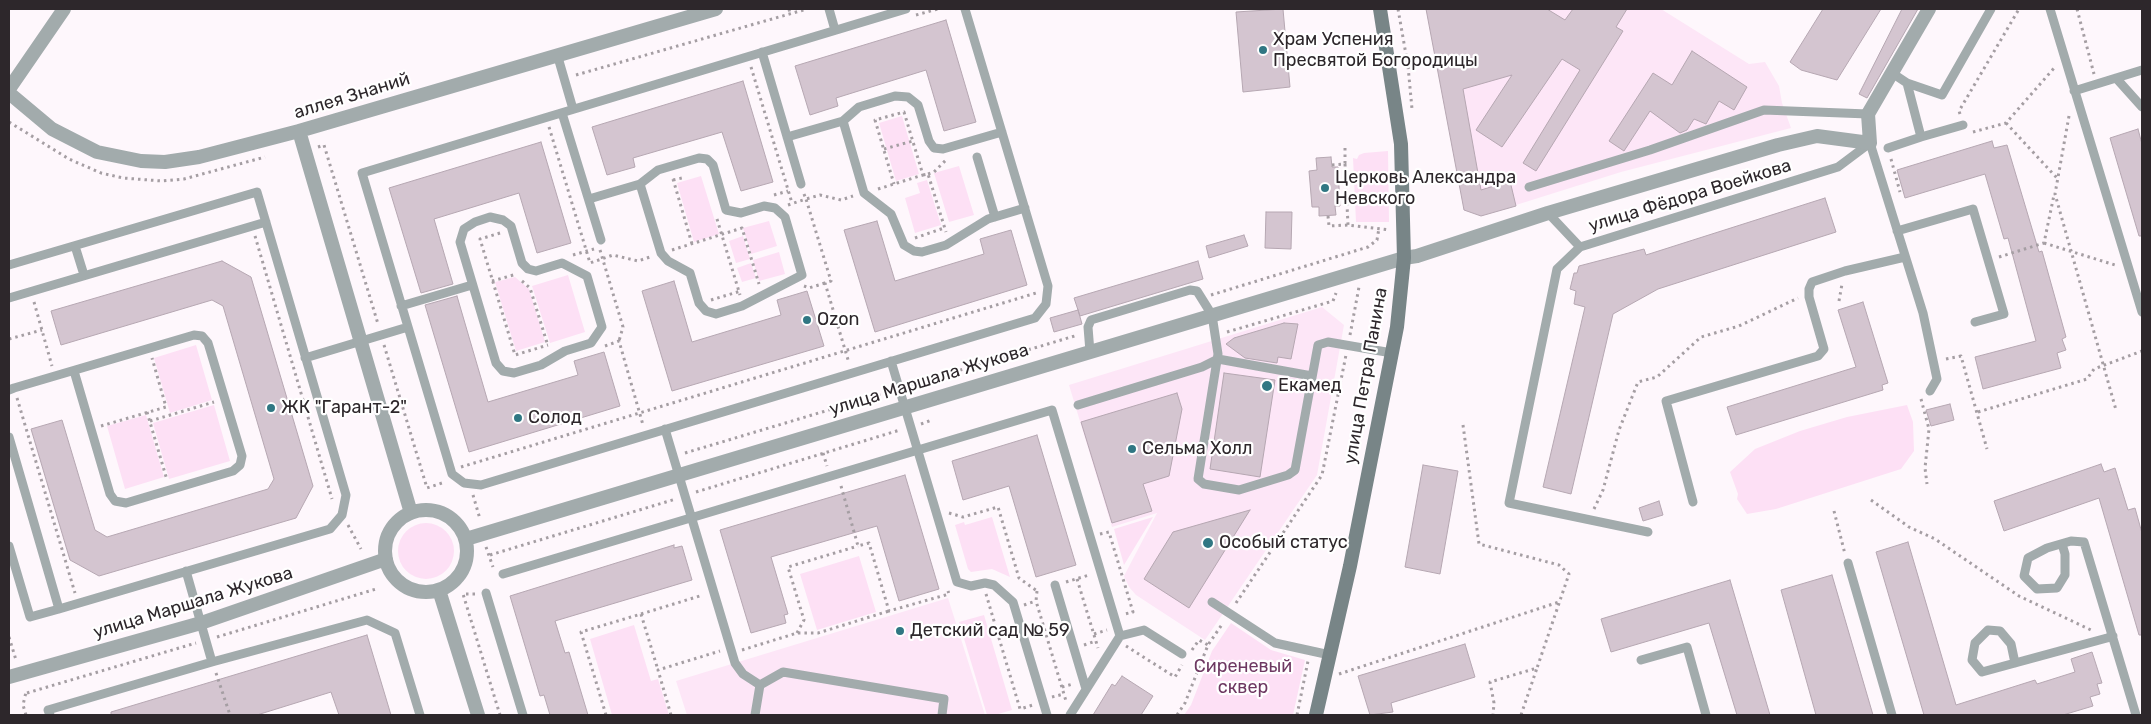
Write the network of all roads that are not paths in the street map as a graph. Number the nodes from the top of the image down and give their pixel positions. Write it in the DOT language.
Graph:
graph roads {
  1 [pos="64,9"];
  2 [pos="716,9"];
  3 [pos="829,9"];
  4 [pos="906,9"];
  5 [pos="965,9"];
  6 [pos="1380,9"];
  7 [pos="1929,9"];
  8 [pos="1991,9"];
  9 [pos="2050,9"];
  10 [pos="835,30"];
  11 [pos="762,52"];
  12 [pos="557,54"];
  13 [pos="2142,70"];
  14 [pos="1892,73"];
  15 [pos="2116,78"];
  16 [pos="1906,84"];
  17 [pos="9,89"];
  18 [pos="2074,91"];
  19 [pos="9,93"];
  20 [pos="2142,107"];
  21 [pos="573,109"];
  22 [pos="562,113"];
  23 [pos="1868,114"];
  24 [pos="843,121"];
  25 [pos="1963,125"];
  26 [pos="298,132"];
  27 [pos="1002,132"];
  28 [pos="788,137"];
  29 [pos="1921,137"];
  30 [pos="1870,143"];
  31 [pos="1888,148"];
  32 [pos="977,157"];
  33 [pos="640,184"];
  34 [pos="801,184"];
  35 [pos="1529,187"];
  36 [pos="589,200"];
  37 [pos="1024,208"];
  38 [pos="1548,213"];
  39 [pos="995,217"];
  40 [pos="266,222"];
  41 [pos="1897,231"];
  42 [pos="601,240"];
  43 [pos="75,246"];
  44 [pos="1580,247"];
  45 [pos="1906,257"];
  46 [pos="1404,258"];
  47 [pos="9,265"];
  48 [pos="84,275"];
  49 [pos="472,285"];
  50 [pos="9,298"];
  51 [pos="402,306"];
  52 [pos="2142,312"];
  53 [pos="1212,316"];
  54 [pos="1974,322"];
  55 [pos="408,327"];
  56 [pos="361,341"];
  57 [pos="1090,352"];
  58 [pos="1392,353"];
  59 [pos="305,358"];
  60 [pos="1218,359"];
  61 [pos="890,361"];
  62 [pos="74,371"];
  63 [pos="1312,376"];
  64 [pos="12,389"];
  65 [pos="1930,391"];
  66 [pos="1078,405"];
  67 [pos="905,407"];
  68 [pos="665,429"];
  69 [pos="9,437"];
  70 [pos="917,450"];
  71 [pos="679,475"];
  72 [pos="1693,502"];
  73 [pos="411,514"];
  74 [pos="691,517"];
  75 [pos="1648,532"];
  76 [pos="466,539"];
  77 [pos="2062,544"];
  78 [pos="9,546"];
  79 [pos="386,559"];
  80 [pos="1848,563"];
  81 [pos="186,571"];
  82 [pos="503,574"];
  83 [pos="1056,585"];
  84 [pos="438,590"];
  85 [pos="486,593"];
  86 [pos="1212,602"];
  87 [pos="59,609"];
  88 [pos="201,623"];
  89 [pos="1120,636"];
  90 [pos="2110,637"];
  91 [pos="1182,654"];
  92 [pos="1330,655"];
  93 [pos="1641,660"];
  94 [pos="212,662"];
  95 [pos="2015,663"];
  96 [pos="9,676"];
  97 [pos="760,685"];
  98 [pos="1086,689"];
  99 [pos="50,715"];
  100 [pos="420,715"];
  101 [pos="478,715"];
  102 [pos="523,715"];
  103 [pos="755,715"];
  104 [pos="942,715"];
  105 [pos="1047,715"];
  106 [pos="1070,715"];
  107 [pos="1316,715"];
  108 [pos="1706,715"];
  109 [pos="1892,715"];
  110 [pos="2136,715"];
  1 -- 17 [label="street"];
  2 -- 12 [label="street, аллея Знаний"];
  3 -- 10 [label="lane"];
  4 -- 10 [label="lane"];
  5 -- 27 [label="lane"];
  6 -- 46 [label="main road, улица Петра Панина"];
  7 -- 14 [label="street"];
  8 -- 16 [label="lane"];
  9 -- 18 [label="lane"];
  10 -- 11 [label="lane"];
  11 -- 21 [label="lane"];
  11 -- 28 [label="lane"];
  12 -- 21 [label="lane"];
  12 -- 26 [label="street, аллея Знаний"];
  13 -- 15 [label="lane"];
  14 -- 16 [label="lane"];
  14 -- 23 [label="street"];
  15 -- 18 [label="lane"];
  15 -- 20 [label="lane"];
  16 -- 29 [label="lane"];
  18 -- 52 [label="lane"];
  19 -- 26 [label="street, аллея Знаний"];
  21 -- 22 [label="lane"];
  22 -- 36 [label="lane"];
  22 -- 51 [label="lane"];
  23 -- 30 [label="street"];
  23 -- 35 [label="lane"];
  24 -- 27 [label="lane"];
  24 -- 28 [label="lane"];
  24 -- 39 [label="lane"];
  25 -- 29 [label="lane"];
  26 -- 56 [label="street"];
  27 -- 37 [label="lane"];
  28 -- 34 [label="lane"];
  29 -- 31 [label="lane"];
  30 -- 38 [label="street, улица Маршала Жукова"];
  30 -- 41 [label="lane"];
  30 -- 44 [label="lane, улица Фёдора Воейкова"];
  32 -- 39 [label="lane"];
  33 -- 33 [label="lane"];
  33 -- 36 [label="lane"];
  36 -- 42 [label="lane"];
  37 -- 39 [label="lane"];
  37 -- 61 [label="lane"];
  38 -- 44 [label="lane"];
  38 -- 46 [label="street, улица Маршала Жукова"];
  40 -- 43 [label="lane"];
  40 -- 48 [label="lane"];
  40 -- 59 [label="lane"];
  41 -- 45 [label="lane"];
  41 -- 54 [label="lane"];
  43 -- 47 [label="lane"];
  43 -- 48 [label="lane"];
  44 -- 75 [label="lane, улица Фёдора Воейкова"];
  45 -- 65 [label="lane"];
  45 -- 72 [label="lane"];
  46 -- 53 [label="street, улица Маршала Жукова"];
  46 -- 58 [label="main road, улица Петра Панина"];
  48 -- 50 [label="lane"];
  49 -- 49 [label="lane"];
  49 -- 51 [label="lane"];
  51 -- 55 [label="lane"];
  53 -- 57 [label="street, улица Маршала Жукова"];
  53 -- 57 [label="lane"];
  53 -- 60 [label="lane"];
  55 -- 56 [label="lane"];
  55 -- 68 [label="lane"];
  56 -- 59 [label="lane"];
  56 -- 73 [label="street"];
  57 -- 67 [label="street, улица Маршала Жукова"];
  58 -- 63 [label="lane"];
  58 -- 92 [label="main road, улица Петра Панина"];
  59 -- 81 [label="lane"];
  60 -- 63 [label="lane"];
  60 -- 63 [label="lane"];
  60 -- 66 [label="lane"];
  61 -- 67 [label="lane"];
  61 -- 68 [label="lane"];
  62 -- 62 [label="lane"];
  62 -- 64 [label="lane"];
  67 -- 70 [label="lane"];
  67 -- 71 [label="street, улица Маршала Жукова"];
  68 -- 71 [label="lane"];
  69 -- 87 [label="lane"];
  70 -- 74 [label="lane"];
  70 -- 89 [label="lane"];
  70 -- 105 [label="lane"];
  71 -- 74 [label="lane"];
  71 -- 76 [label="street, улица Маршала Жукова"];
  73 -- 76 [label="street"];
  73 -- 79 [label="street"];
  74 -- 82 [label="lane"];
  74 -- 97 [label="lane"];
  76 -- 84 [label="street"];
  77 -- 77 [label="lane"];
  77 -- 90 [label="lane"];
  78 -- 87 [label="lane"];
  79 -- 84 [label="street"];
  79 -- 88 [label="street, улица Маршала Жукова"];
  80 -- 109 [label="lane"];
  81 -- 87 [label="lane"];
  81 -- 88 [label="lane"];
  83 -- 98 [label="lane"];
  84 -- 101 [label="street"];
  85 -- 102 [label="lane"];
  86 -- 92 [label="lane"];
  88 -- 94 [label="lane"];
  88 -- 96 [label="street, улица Маршала Жукова"];
  89 -- 91 [label="lane"];
  89 -- 98 [label="lane"];
  90 -- 95 [label="lane"];
  90 -- 110 [label="lane"];
  92 -- 107 [label="main road, улица Петра Панина"];
  93 -- 108 [label="lane"];
  94 -- 99 [label="lane"];
  94 -- 100 [label="lane"];
  95 -- 95 [label="lane"];
  97 -- 103 [label="lane"];
  97 -- 104 [label="lane"];
  98 -- 106 [label="lane"];
}
